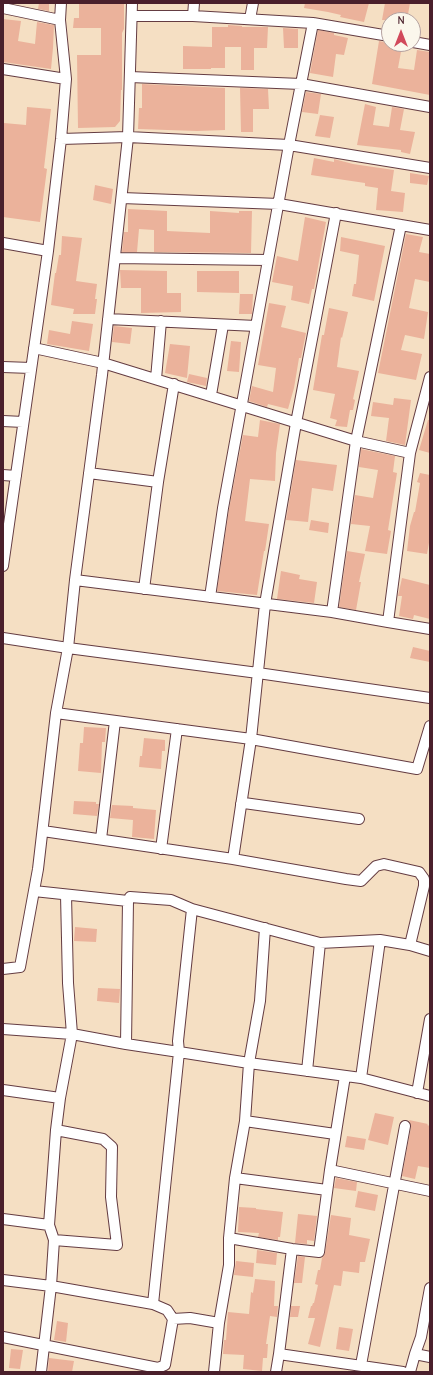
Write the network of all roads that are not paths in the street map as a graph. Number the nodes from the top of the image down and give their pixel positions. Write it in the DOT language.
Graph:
graph roads {
  1 [pos="61,3"];
  2 [pos="132,3"];
  3 [pos="194,3"];
  4 [pos="253,3"];
  5 [pos="3,8"];
  6 [pos="132,16"];
  7 [pos="193,16"];
  8 [pos="250,19"];
  9 [pos="60,20"];
  10 [pos="314,23"];
  11 [pos="381,35"];
  12 [pos="3,70"];
  13 [pos="130,77"];
  14 [pos="66,79"];
  15 [pos="301,84"];
  16 [pos="430,107"];
  17 [pos="128,137"];
  18 [pos="61,139"];
  19 [pos="289,145"];
  20 [pos="430,168"];
  21 [pos="122,198"];
  22 [pos="278,204"];
  23 [pos="336,214"];
  24 [pos="401,225"];
  25 [pos="430,230"];
  26 [pos="3,243"];
  27 [pos="48,251"];
  28 [pos="115,258"];
  29 [pos="268,260"];
  30 [pos="108,319"];
  31 [pos="161,321"];
  32 [pos="223,324"];
  33 [pos="256,326"];
  34 [pos="34,348"];
  35 [pos="103,363"];
  36 [pos="3,367"];
  37 [pos="31,368"];
  38 [pos="430,377"];
  39 [pos="156,379"];
  40 [pos="174,384"];
  41 [pos="211,395"];
  42 [pos="242,405"];
  43 [pos="426,406"];
  44 [pos="3,421"];
  45 [pos="23,422"];
  46 [pos="296,423"];
  47 [pos="356,441"];
  48 [pos="410,453"];
  49 [pos="89,473"];
  50 [pos="3,476"];
  51 [pos="16,476"];
  52 [pos="158,482"];
  53 [pos="5,537"];
  54 [pos="3,566"];
  55 [pos="75,580"];
  56 [pos="144,589"];
  57 [pos="210,597"];
  58 [pos="265,604"];
  59 [pos="332,612"];
  60 [pos="388,622"];
  61 [pos="430,629"];
  62 [pos="3,638"];
  63 [pos="68,648"];
  64 [pos="258,672"];
  65 [pos="430,698"];
  66 [pos="56,713"];
  67 [pos="115,721"];
  68 [pos="430,726"];
  69 [pos="177,729"];
  70 [pos="251,739"];
  71 [pos="242,804"];
  72 [pos="359,819"];
  73 [pos="43,831"];
  74 [pos="101,839"];
  75 [pos="162,849"];
  76 [pos="233,859"];
  77 [pos="34,891"];
  78 [pos="66,895"];
  79 [pos="130,897"];
  80 [pos="192,909"];
  81 [pos="265,928"];
  82 [pos="380,940"];
  83 [pos="320,943"];
  84 [pos="410,944"];
  85 [pos="430,951"];
  86 [pos="3,969"];
  87 [pos="430,1019"];
  88 [pos="3,1029"];
  89 [pos="72,1034"];
  90 [pos="126,1044"];
  91 [pos="179,1052"];
  92 [pos="249,1063"];
  93 [pos="307,1071"];
  94 [pos="345,1076"];
  95 [pos="361,1078"];
  96 [pos="3,1090"];
  97 [pos="417,1093"];
  98 [pos="430,1096"];
  99 [pos="60,1098"];
  100 [pos="246,1121"];
  101 [pos="405,1126"];
  102 [pos="56,1130"];
  103 [pos="335,1134"];
  104 [pos="330,1170"];
  105 [pos="235,1178"];
  106 [pos="395,1184"];
  107 [pos="327,1190"];
  108 [pos="430,1191"];
  109 [pos="3,1219"];
  110 [pos="49,1224"];
  111 [pos="229,1238"];
  112 [pos="54,1240"];
  113 [pos="292,1249"];
  114 [pos="3,1280"];
  115 [pos="51,1286"];
  116 [pos="430,1288"];
  117 [pos="153,1304"];
  118 [pos="173,1319"];
  119 [pos="219,1323"];
  120 [pos="3,1337"];
  121 [pos="44,1345"];
  122 [pos="279,1354"];
  123 [pos="415,1354"];
  124 [pos="430,1357"];
  125 [pos="361,1365"];
  126 [pos="158,1370"];
  127 [pos="41,1372"];
  128 [pos="214,1372"];
  129 [pos="276,1372"];
  130 [pos="403,1372"];
  131 [pos="410,1372"];
  1 -- 9 [label="street"];
  2 -- 6 [label="street"];
  3 -- 7 [label="street"];
  4 -- 8 [label="street"];
  5 -- 9 [label="street"];
  6 -- 7 [label="street"];
  6 -- 13 [label="street"];
  7 -- 8 [label="street"];
  8 -- 10 [label="street"];
  9 -- 14 [label="street"];
  10 -- 11 [label="street"];
  10 -- 15 [label="street"];
  12 -- 14 [label="street"];
  13 -- 15 [label="street"];
  13 -- 17 [label="street"];
  14 -- 18 [label="street"];
  15 -- 16 [label="street"];
  15 -- 19 [label="street"];
  17 -- 18 [label="street"];
  17 -- 19 [label="street"];
  17 -- 21 [label="street"];
  18 -- 27 [label="street"];
  19 -- 20 [label="street"];
  19 -- 22 [label="street"];
  21 -- 22 [label="street"];
  21 -- 28 [label="street"];
  22 -- 23 [label="street"];
  22 -- 29 [label="street"];
  23 -- 24 [label="street"];
  23 -- 46 [label="street"];
  24 -- 25 [label="street"];
  24 -- 47 [label="street"];
  26 -- 27 [label="street"];
  27 -- 34 [label="street"];
  28 -- 29 [label="street"];
  28 -- 30 [label="street"];
  29 -- 33 [label="street"];
  30 -- 31 [label="street"];
  30 -- 35 [label="street"];
  31 -- 32 [label="street"];
  31 -- 39 [label="street"];
  32 -- 33 [label="street"];
  32 -- 41 [label="street"];
  33 -- 42 [label="street"];
  34 -- 35 [label="street"];
  34 -- 37 [label="street"];
  35 -- 39 [label="street"];
  35 -- 49 [label="street"];
  36 -- 37 [label="street"];
  37 -- 45 [label="street"];
  38 -- 43 [label="street"];
  39 -- 40 [label="street"];
  40 -- 41 [label="street"];
  40 -- 52 [label="street"];
  41 -- 42 [label="street"];
  42 -- 46 [label="street"];
  42 -- 57 [label="street"];
  43 -- 48 [label="street"];
  44 -- 45 [label="street"];
  45 -- 51 [label="street"];
  46 -- 47 [label="street"];
  46 -- 58 [label="street"];
  47 -- 48 [label="street"];
  47 -- 59 [label="street"];
  48 -- 60 [label="street"];
  49 -- 52 [label="street"];
  49 -- 55 [label="street"];
  50 -- 51 [label="street"];
  51 -- 53 [label="street"];
  52 -- 56 [label="street"];
  53 -- 54 [label="street"];
  55 -- 56 [label="street"];
  55 -- 63 [label="street"];
  56 -- 57 [label="street"];
  57 -- 58 [label="street"];
  58 -- 59 [label="street"];
  58 -- 64 [label="street"];
  59 -- 60 [label="street"];
  60 -- 61 [label="street"];
  62 -- 63 [label="street"];
  63 -- 64 [label="street"];
  63 -- 66 [label="street"];
  64 -- 65 [label="street"];
  64 -- 70 [label="street"];
  66 -- 67 [label="street"];
  66 -- 73 [label="street"];
  67 -- 69 [label="street"];
  67 -- 74 [label="street"];
  68 -- 70 [label="street"];
  69 -- 70 [label="street"];
  69 -- 75 [label="street"];
  70 -- 71 [label="street"];
  71 -- 72 [label="street"];
  71 -- 76 [label="street"];
  73 -- 74 [label="street"];
  73 -- 77 [label="street"];
  74 -- 75 [label="street"];
  75 -- 76 [label="street"];
  76 -- 84 [label="street"];
  77 -- 78 [label="street"];
  77 -- 86 [label="street"];
  78 -- 89 [label="street"];
  78 -- 90 [label="street"];
  79 -- 80 [label="street"];
  80 -- 81 [label="street"];
  80 -- 91 [label="street"];
  81 -- 83 [label="street"];
  81 -- 92 [label="street"];
  82 -- 83 [label="street"];
  82 -- 84 [label="street"];
  82 -- 95 [label="street"];
  83 -- 93 [label="street"];
  84 -- 85 [label="street"];
  87 -- 97 [label="street"];
  88 -- 89 [label="street"];
  89 -- 90 [label="street"];
  89 -- 99 [label="street"];
  90 -- 91 [label="street"];
  91 -- 92 [label="street"];
  91 -- 117 [label="street"];
  92 -- 93 [label="street"];
  92 -- 100 [label="street"];
  93 -- 94 [label="street"];
  94 -- 95 [label="street"];
  94 -- 103 [label="street"];
  95 -- 97 [label="street"];
  96 -- 99 [label="street"];
  97 -- 98 [label="street"];
  99 -- 102 [label="street"];
  100 -- 103 [label="street"];
  100 -- 105 [label="street"];
  101 -- 106 [label="street"];
  102 -- 110 [label="street"];
  102 -- 112 [label="street"];
  103 -- 104 [label="street"];
  104 -- 106 [label="street"];
  104 -- 107 [label="street"];
  105 -- 107 [label="street"];
  105 -- 111 [label="street"];
  106 -- 108 [label="street"];
  106 -- 125 [label="street"];
  107 -- 113 [label="street"];
  109 -- 110 [label="street"];
  110 -- 112 [label="street"];
  111 -- 113 [label="street"];
  111 -- 119 [label="street"];
  112 -- 115 [label="street"];
  113 -- 122 [label="street"];
  114 -- 115 [label="street"];
  115 -- 117 [label="street"];
  115 -- 121 [label="street"];
  116 -- 123 [label="street"];
  117 -- 118 [label="street"];
  118 -- 119 [label="street"];
  118 -- 126 [label="street"];
  119 -- 128 [label="street"];
  120 -- 121 [label="street"];
  121 -- 126 [label="street"];
  121 -- 127 [label="street"];
  122 -- 125 [label="street"];
  122 -- 129 [label="street"];
  123 -- 124 [label="street"];
  123 -- 131 [label="street"];
  125 -- 130 [label="street"];
}
